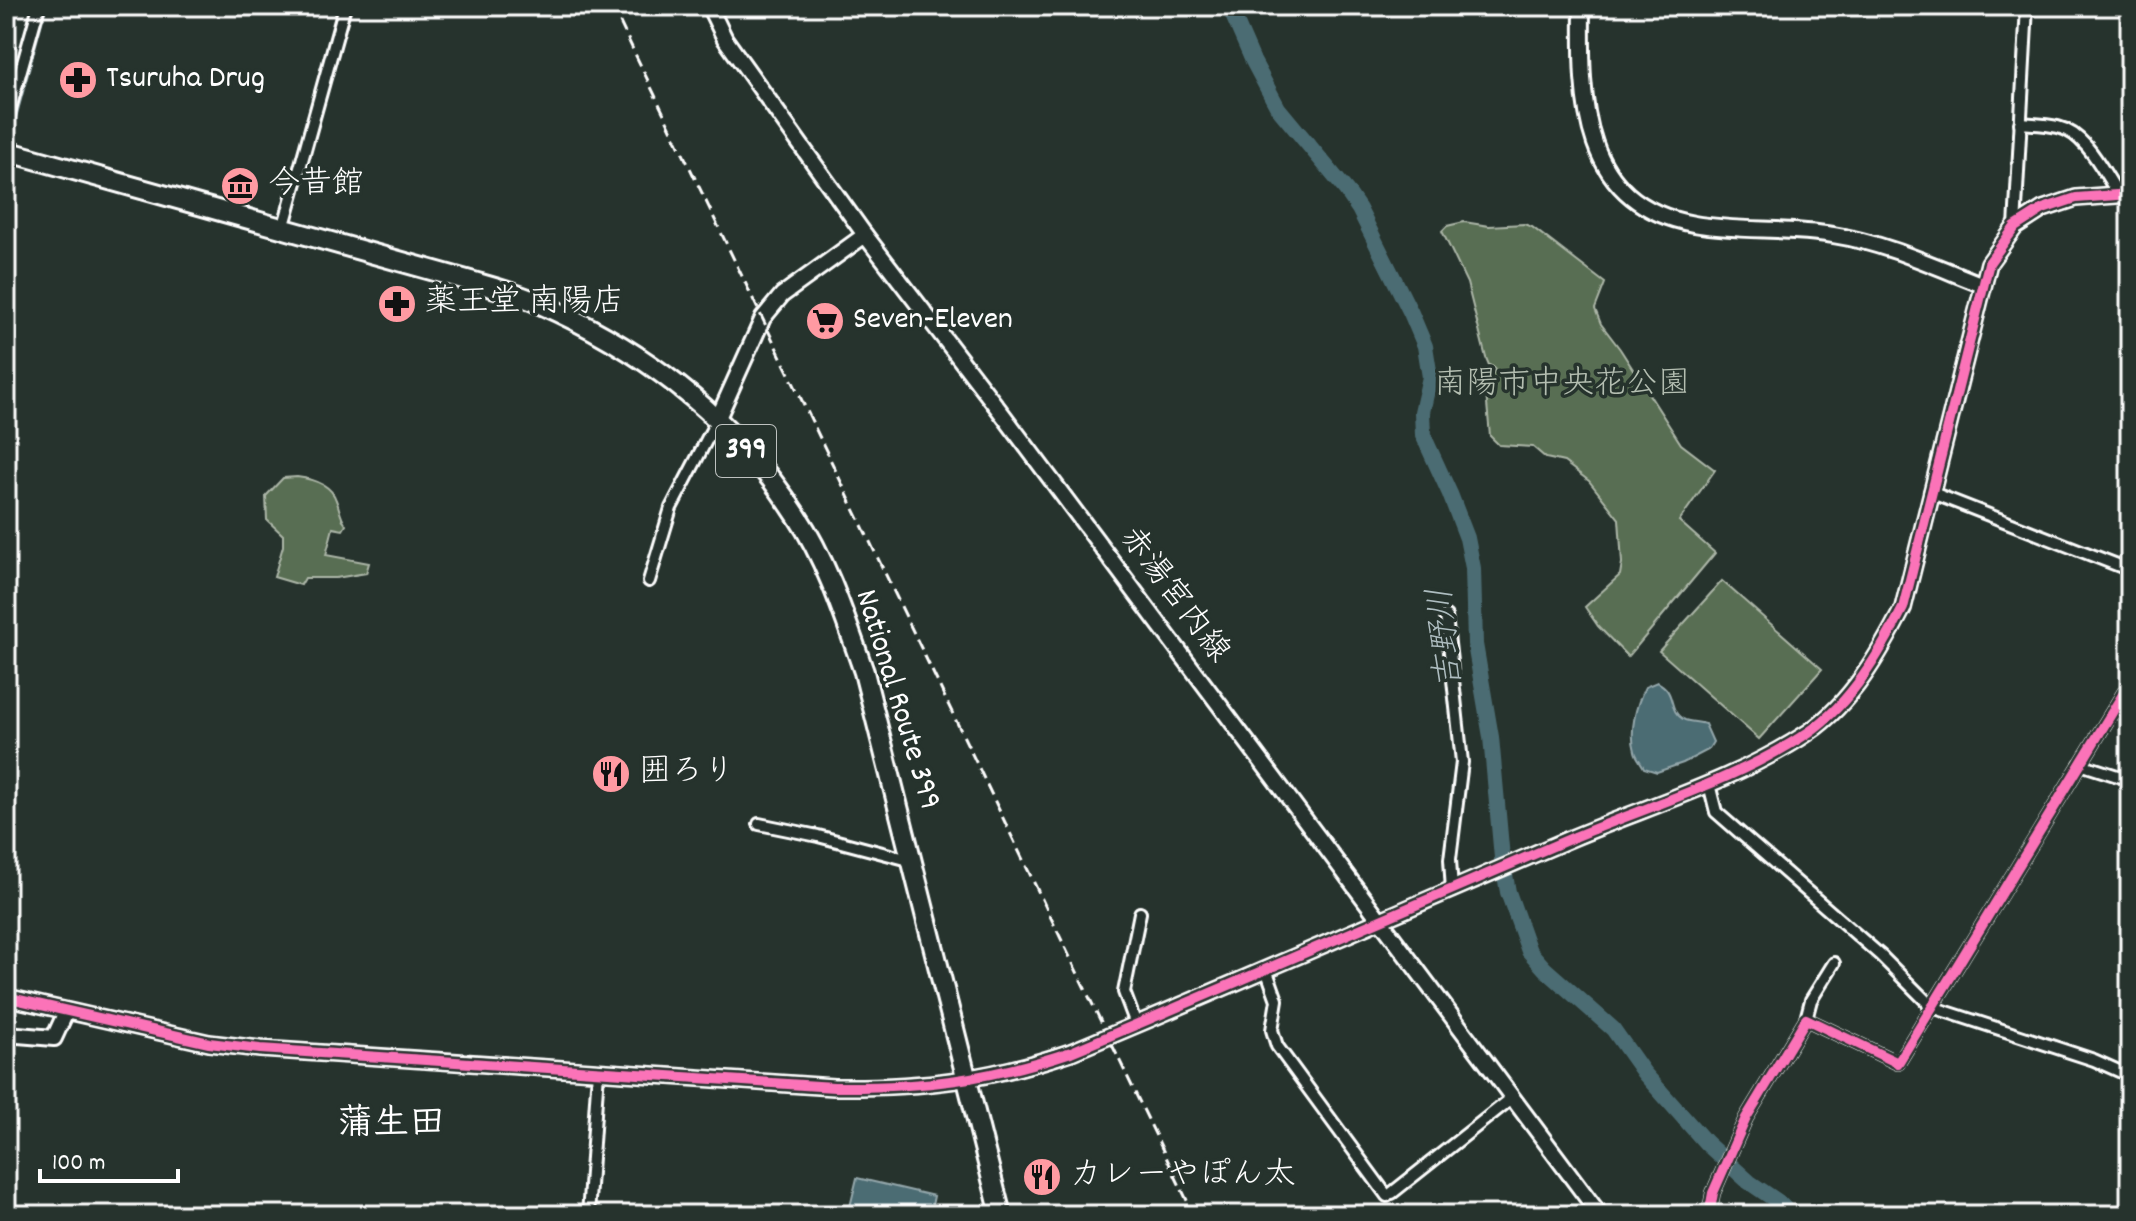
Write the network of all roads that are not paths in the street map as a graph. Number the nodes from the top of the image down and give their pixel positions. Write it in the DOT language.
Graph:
graph roads {
  1 [pos="39,6"];
  2 [pos="345,6"];
  3 [pos="709,6"];
  4 [pos="1582,6"];
  5 [pos="2027,6"];
  6 [pos="6,123"];
  7 [pos="2020,123"];
  8 [pos="6,151"];
  9 [pos="2125,195"];
  10 [pos="2015,227"];
  11 [pos="283,229"];
  12 [pos="865,235"];
  13 [pos="1983,285"];
  14 [pos="718,418"];
  15 [pos="1930,492"];
  16 [pos="2130,570"];
  17 [pos="649,581"];
  18 [pos="1446,616"];
  19 [pos="2130,683"];
  20 [pos="2080,764"];
  21 [pos="2130,780"];
  22 [pos="1709,784"];
  23 [pos="759,824"];
  24 [pos="913,861"];
  25 [pos="1452,891"];
  26 [pos="1140,913"];
  27 [pos="1381,921"];
  28 [pos="1834,963"];
  29 [pos="1266,969"];
  30 [pos="6,997"];
  31 [pos="1932,1007"];
  32 [pos="66,1012"];
  33 [pos="1806,1019"];
  34 [pos="1136,1024"];
  35 [pos="6,1034"];
  36 [pos="598,1071"];
  37 [pos="2130,1076"];
  38 [pos="968,1080"];
  39 [pos="1512,1098"];
  40 [pos="588,1215"];
  41 [pos="1001,1215"];
  42 [pos="1600,1215"];
  43 [pos="1709,1215"];
  1 -- 6 [label="street"];
  2 -- 11 [label="street"];
  3 -- 12 [label="street, 赤湯宮内線"];
  4 -- 13 [label="street"];
  5 -- 7 [label="street"];
  7 -- 9 [label="street"];
  7 -- 10 [label="street"];
  8 -- 11 [label="highway, National Route 399 / 399"];
  9 -- 10 [label="street"];
  10 -- 13 [label="street"];
  11 -- 14 [label="highway, National Route 399 / 399"];
  12 -- 14 [label="street"];
  12 -- 27 [label="street, 赤湯宮内線"];
  13 -- 15 [label="street"];
  14 -- 17 [label="street"];
  14 -- 24 [label="highway, National Route 399 / 399"];
  15 -- 16 [label="street"];
  15 -- 22 [label="street"];
  18 -- 25 [label="street"];
  19 -- 20 [label="street"];
  20 -- 21 [label="street"];
  20 -- 31 [label="street"];
  22 -- 25 [label="street"];
  22 -- 31 [label="street"];
  23 -- 24 [label="street"];
  24 -- 38 [label="highway, National Route 399 / 399"];
  25 -- 27 [label="street"];
  26 -- 34 [label="street"];
  27 -- 29 [label="street"];
  27 -- 39 [label="street, 赤湯宮内線"];
  28 -- 33 [label="street"];
  29 -- 34 [label="street"];
  29 -- 39 [label="street"];
  30 -- 32 [label="street"];
  31 -- 33 [label="street"];
  31 -- 37 [label="street"];
  32 -- 35 [label="street"];
  32 -- 36 [label="street"];
  33 -- 43 [label="street"];
  34 -- 38 [label="street"];
  36 -- 38 [label="street"];
  36 -- 40 [label="street"];
  38 -- 41 [label="highway, National Route 399 / 399"];
  39 -- 42 [label="street, 赤湯宮内線"];
}
